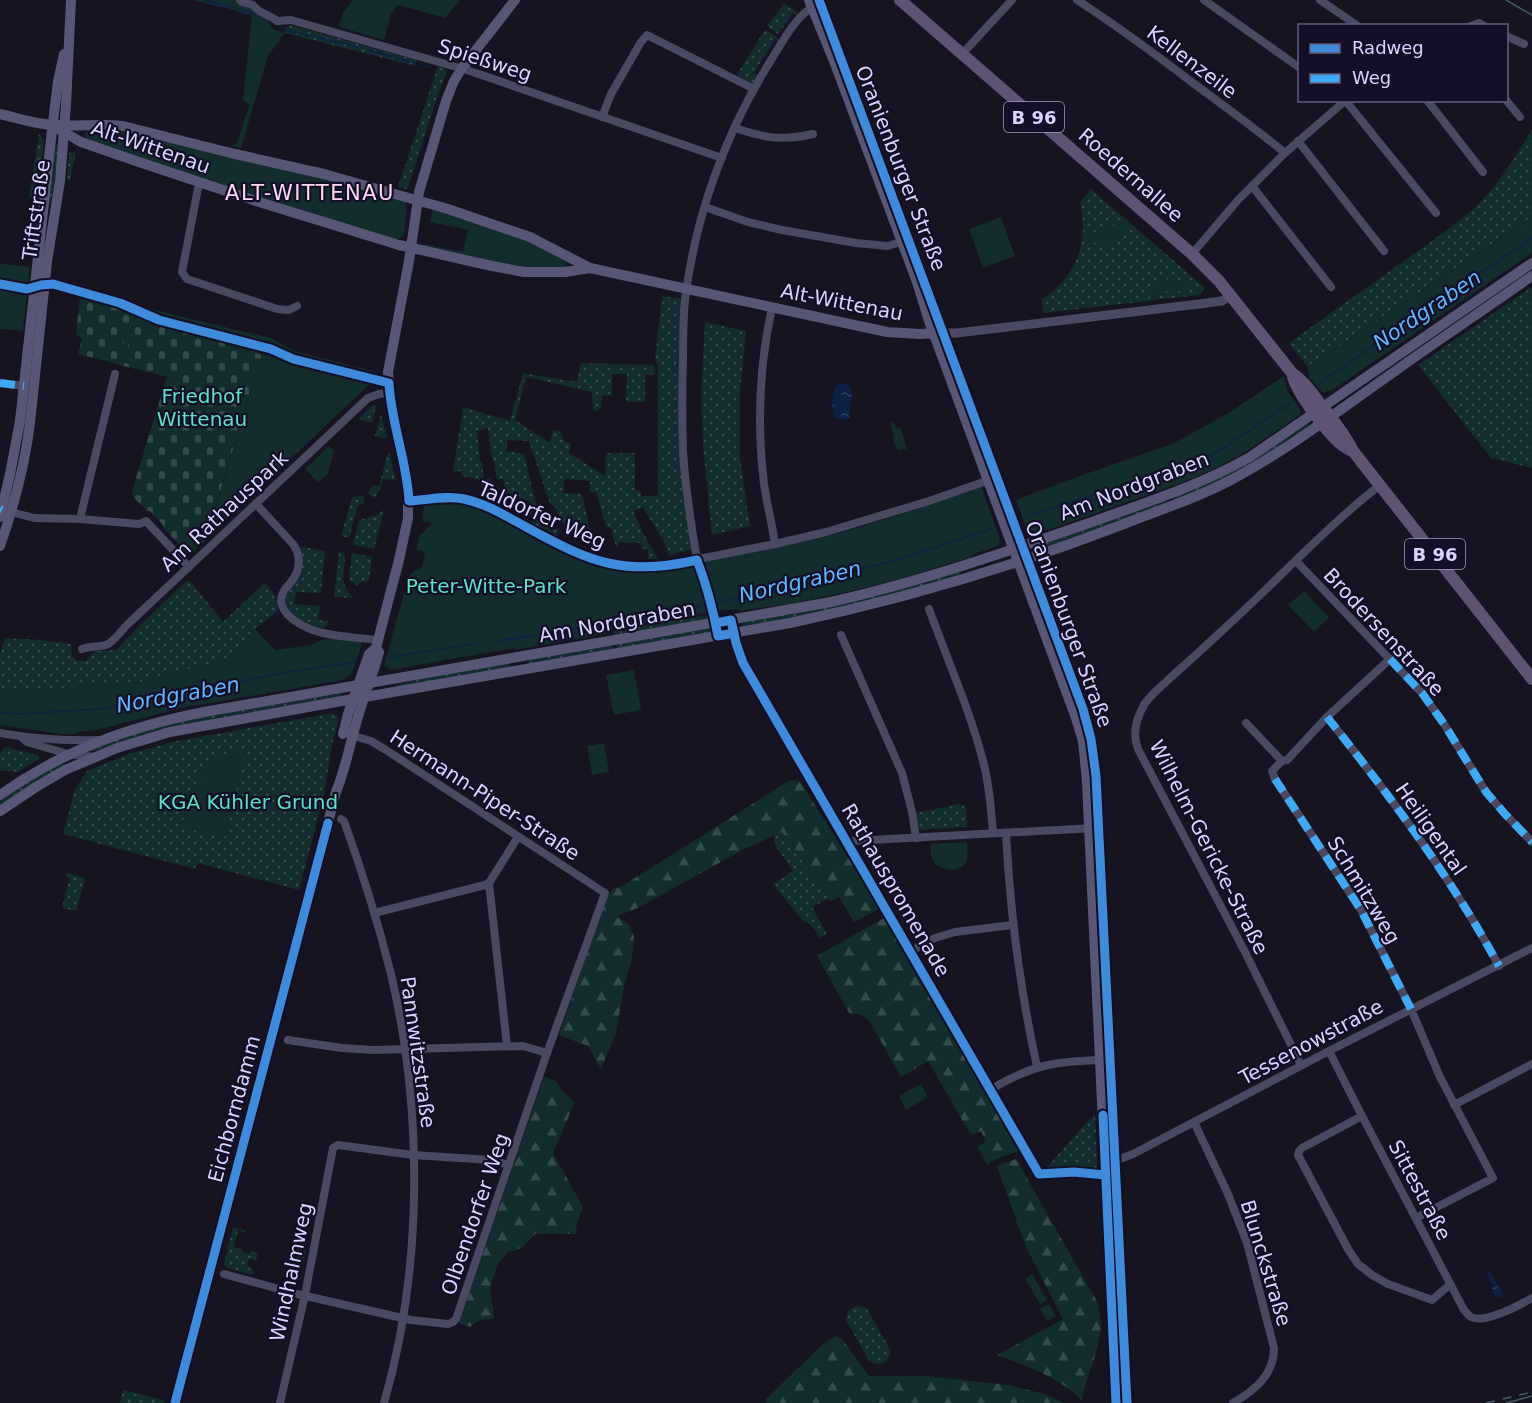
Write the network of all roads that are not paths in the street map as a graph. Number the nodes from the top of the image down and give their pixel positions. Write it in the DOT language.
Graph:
graph roads {
  1 [pos="71,0"];
  2 [pos="240,0"];
  3 [pos="515,0"];
  4 [pos="900,0"];
  5 [pos="1012,0"];
  6 [pos="1077,0"];
  7 [pos="1204,0"];
  8 [pos="1320,0"];
  9 [pos="815,3"];
  10 [pos="1355,24"];
  11 [pos="69,27"];
  12 [pos="1508,37"];
  13 [pos="1524,44"];
  14 [pos="962,54"];
  15 [pos="1298,67"];
  16 [pos="462,68"];
  17 [pos="754,89"];
  18 [pos="1345,102"];
  19 [pos="1347,102"];
  20 [pos="1429,102"];
  21 [pos="1508,102"];
  22 [pos="0,114"];
  23 [pos="602,117"];
  24 [pos="1520,117"];
  25 [pos="53,125"];
  26 [pos="86,126"];
  27 [pos="735,128"];
  28 [pos="64,129"];
  29 [pos="813,134"];
  30 [pos="1298,141"];
  31 [pos="81,142"];
  32 [pos="1284,153"];
  33 [pos="722,159"];
  34 [pos="1483,172"];
  35 [pos="199,183"];
  36 [pos="1252,186"];
  37 [pos="417,201"];
  38 [pos="43,207"];
  39 [pos="705,207"];
  40 [pos="56,209"];
  41 [pos="1436,213"];
  42 [pos="902,242"];
  43 [pos="411,248"];
  44 [pos="1384,251"];
  45 [pos="1192,254"];
  46 [pos="42,261"];
  47 [pos="1532,263"];
  48 [pos="590,268"];
  49 [pos="1532,276"];
  50 [pos="920,280"];
  51 [pos="1331,287"];
  52 [pos="687,290"];
  53 [pos="1231,295"];
  54 [pos="297,306"];
  55 [pos="772,308"];
  56 [pos="939,333"];
  57 [pos="116,374"];
  58 [pos="0,383"];
  59 [pos="24,386"];
  60 [pos="389,393"];
  61 [pos="1323,415"];
  62 [pos="992,479"];
  63 [pos="1380,485"];
  64 [pos="409,501"];
  65 [pos="256,504"];
  66 [pos="3,512"];
  67 [pos="80,519"];
  68 [pos="776,544"];
  69 [pos="0,546"];
  70 [pos="1018,548"];
  71 [pos="697,560"];
  72 [pos="1023,561"];
  73 [pos="1296,561"];
  74 [pos="189,567"];
  75 [pos="929,609"];
  76 [pos="731,620"];
  77 [pos="734,633"];
  78 [pos="842,635"];
  79 [pos="377,644"];
  80 [pos="82,649"];
  81 [pos="520,657"];
  82 [pos="1390,658"];
  83 [pos="523,670"];
  84 [pos="1532,679"];
  85 [pos="391,680"];
  86 [pos="364,684"];
  87 [pos="393,693"];
  88 [pos="359,698"];
  89 [pos="1328,717"];
  90 [pos="1246,723"];
  91 [pos="0,733"];
  92 [pos="348,735"];
  93 [pos="21,737"];
  94 [pos="100,740"];
  95 [pos="68,754"];
  96 [pos="94,757"];
  97 [pos="1282,760"];
  98 [pos="0,795"];
  99 [pos="0,811"];
  100 [pos="341,819"];
  101 [pos="1094,828"];
  102 [pos="1006,833"];
  103 [pos="993,834"];
  104 [pos="519,837"];
  105 [pos="915,837"];
  106 [pos="1532,842"];
  107 [pos="848,843"];
  108 [pos="489,884"];
  109 [pos="605,893"];
  110 [pos="374,913"];
  111 [pos="1012,925"];
  112 [pos="1532,948"];
  113 [pos="910,951"];
  114 [pos="1499,966"];
  115 [pos="1411,1009"];
  116 [pos="288,1040"];
  117 [pos="507,1046"];
  118 [pos="404,1049"];
  119 [pos="1329,1051"];
  120 [pos="547,1053"];
  121 [pos="1105,1060"];
  122 [pos="1532,1064"];
  123 [pos="1301,1065"];
  124 [pos="1037,1067"];
  125 [pos="990,1090"];
  126 [pos="1454,1105"];
  127 [pos="1362,1116"];
  128 [pos="1194,1122"];
  129 [pos="413,1155"];
  130 [pos="1110,1162"];
  131 [pos="509,1165"];
  132 [pos="1039,1174"];
  133 [pos="1416,1218"];
  134 [pos="224,1274"];
  135 [pos="1451,1285"];
  136 [pos="305,1295"];
  137 [pos="1532,1298"];
  138 [pos="404,1318"];
  139 [pos="175,1403"];
  140 [pos="280,1403"];
  141 [pos="384,1403"];
  142 [pos="1116,1403"];
  143 [pos="1127,1403"];
  144 [pos="1233,1403"];
  1 -- 11 [label="main road"];
  2 -- 16 [label="street, Spießweg"];
  3 -- 16 [label="main road, Eichborndamm"];
  4 -- 14 [label="main road, Roedernallee / B 96"];
  5 -- 14 [label="street"];
  6 -- 32 [label="street, Kellenzeile"];
  7 -- 15 [label="street"];
  8 -- 10 [label="street"];
  9 -- 17 [label="street"];
  9 -- 42 [label="main road, Oranienburger Straße"];
  9 -- 50 [label="main road, Oranienburger Straße"];
  11 -- 25 [label="main road, Triftstraße"];
  11 -- 28 [label="main road, Triftstraße"];
  12 -- 13 [label="street"];
  14 -- 45 [label="main road, Roedernallee / B 96"];
  16 -- 23 [label="street, Spießweg"];
  16 -- 37 [label="main road, Eichborndamm"];
  17 -- 23 [label="street"];
  17 -- 27 [label="street"];
  18 -- 30 [label="street"];
  19 -- 41 [label="street"];
  20 -- 34 [label="street"];
  21 -- 24 [label="street"];
  22 -- 25 [label="main road, Alt-Wittenau"];
  23 -- 33 [label="street, Spießweg"];
  25 -- 28 [label="main road, Alt-Wittenau"];
  25 -- 38 [label="main road, Triftstraße"];
  26 -- 28 [label="main road, Alt-Wittenau"];
  26 -- 31 [label="main road"];
  26 -- 37 [label="main road, Alt-Wittenau"];
  27 -- 29 [label="street"];
  27 -- 33 [label="street"];
  28 -- 31 [label="main road, Alt-Wittenau"];
  28 -- 40 [label="main road, Triftstraße"];
  30 -- 32 [label="street"];
  30 -- 44 [label="street"];
  31 -- 35 [label="main road, Alt-Wittenau"];
  32 -- 36 [label="street"];
  33 -- 39 [label="street"];
  35 -- 43 [label="main road, Alt-Wittenau"];
  35 -- 54 [label="street"];
  36 -- 45 [label="street"];
  36 -- 51 [label="street"];
  37 -- 43 [label="main road, Eichborndamm"];
  37 -- 48 [label="main road, Alt-Wittenau"];
  38 -- 40 [label="main road"];
  38 -- 46 [label="main road, Triftstraße"];
  39 -- 42 [label="street"];
  39 -- 52 [label="street"];
  40 -- 46 [label="main road, Triftstraße"];
  42 -- 50 [label="main road, Oranienburger Straße"];
  43 -- 48 [label="main road, Alt-Wittenau"];
  43 -- 60 [label="main road, Eichborndamm"];
  45 -- 53 [label="main road, Roedernallee / B 96"];
  46 -- 59 [label="main road, Triftstraße"];
  46 -- 66 [label="main road, Triftstraße"];
  47 -- 61 [label="main road, Am Nordgraben"];
  48 -- 52 [label="main road, Alt-Wittenau"];
  49 -- 61 [label="main road, Am Nordgraben"];
  50 -- 56 [label="main road, Oranienburger Straße"];
  52 -- 55 [label="main road, Alt-Wittenau"];
  52 -- 71 [label="street"];
  53 -- 56 [label="street, Alt-Wittenau"];
  53 -- 61 [label="main road, Roedernallee / B 96"];
  55 -- 56 [label="main road, Alt-Wittenau"];
  55 -- 68 [label="street"];
  56 -- 62 [label="main road, Oranienburger Straße"];
  57 -- 67 [label="street"];
  58 -- 59 [label="street"];
  59 -- 66 [label="main road, Triftstraße"];
  60 -- 64 [label="main road, Eichborndamm"];
  60 -- 65 [label="street, Am Rathauspark"];
  61 -- 63 [label="main road, Roedernallee / B 96"];
  61 -- 70 [label="main road, Am Nordgraben"];
  61 -- 72 [label="main road, Am Nordgraben"];
  62 -- 68 [label="street, Taldorfer Weg"];
  62 -- 70 [label="main road, Oranienburger Straße"];
  63 -- 73 [label="street, Wilhelm-Gericke-Straße"];
  63 -- 84 [label="main road, Roedernallee / B 96"];
  64 -- 71 [label="street, Taldorfer Weg"];
  64 -- 79 [label="main road, Eichborndamm"];
  65 -- 74 [label="street, Am Rathauspark"];
  65 -- 79 [label="street"];
  66 -- 67 [label="street"];
  66 -- 69 [label="main road, Triftstraße"];
  67 -- 74 [label="street"];
  68 -- 71 [label="street, Taldorfer Weg"];
  70 -- 72 [label="main road, Oranienburger Straße"];
  70 -- 76 [label="main road, Am Nordgraben"];
  72 -- 77 [label="main road, Am Nordgraben"];
  72 -- 101 [label="main road, Oranienburger Straße"];
  73 -- 82 [label="street, Brodersenstraße"];
  73 -- 123 [label="street, Wilhelm-Gericke-Straße"];
  74 -- 80 [label="street, Am Rathauspark"];
  75 -- 103 [label="street"];
  76 -- 77 [label="street, Rathauspromenade"];
  76 -- 81 [label="main road, Am Nordgraben"];
  77 -- 83 [label="main road, Am Nordgraben"];
  77 -- 107 [label="street, Rathauspromenade"];
  78 -- 105 [label="street"];
  79 -- 86 [label="main road, Eichborndamm"];
  81 -- 83 [label="main road, Am Nordgraben"];
  81 -- 85 [label="main road, Am Nordgraben"];
  82 -- 89 [label="street"];
  82 -- 106 [label="street, Brodersenstraße"];
  83 -- 87 [label="main road, Am Nordgraben"];
  85 -- 86 [label="main road, Am Nordgraben"];
  85 -- 87 [label="main road"];
  86 -- 88 [label="main road, Eichborndamm"];
  86 -- 94 [label="main road, Am Nordgraben"];
  87 -- 88 [label="main road, Am Nordgraben"];
  88 -- 92 [label="main road, Eichborndamm"];
  88 -- 96 [label="main road, Am Nordgraben"];
  89 -- 97 [label="street"];
  89 -- 114 [label="street, Heiligental"];
  90 -- 97 [label="street"];
  91 -- 93 [label="street, Am Nordgraben"];
  92 -- 104 [label="street, Hermann-Piper-Straße"];
  92 -- 139 [label="main road, Eichborndamm"];
  93 -- 94 [label="street, Am Nordgraben"];
  93 -- 95 [label="street, Am Nordgraben"];
  94 -- 95 [label="main road, Am Nordgraben"];
  95 -- 96 [label="street, Am Nordgraben"];
  95 -- 98 [label="main road"];
  96 -- 99 [label="main road"];
  97 -- 115 [label="street, Schmitzweg"];
  100 -- 110 [label="street, Pannwitzstraße"];
  101 -- 102 [label="street"];
  101 -- 121 [label="main road, Oranienburger Straße"];
  102 -- 103 [label="street"];
  102 -- 111 [label="street"];
  103 -- 105 [label="street"];
  104 -- 108 [label="street"];
  104 -- 109 [label="street, Hermann-Piper-Straße"];
  105 -- 107 [label="street"];
  107 -- 113 [label="street, Rathauspromenade"];
  108 -- 110 [label="street"];
  108 -- 117 [label="street"];
  109 -- 120 [label="street, Olbendorfer Weg"];
  110 -- 118 [label="street, Pannwitzstraße"];
  111 -- 113 [label="street"];
  111 -- 124 [label="street"];
  112 -- 114 [label="street, Tessenowstraße"];
  113 -- 125 [label="street, Rathauspromenade"];
  114 -- 115 [label="street, Tessenowstraße"];
  115 -- 119 [label="street, Tessenowstraße"];
  115 -- 126 [label="street, Schmitzweg"];
  116 -- 118 [label="street"];
  117 -- 118 [label="street"];
  117 -- 120 [label="street"];
  118 -- 129 [label="street, Pannwitzstraße"];
  119 -- 123 [label="street, Tessenowstraße"];
  119 -- 127 [label="street, Sittestraße"];
  120 -- 131 [label="street, Olbendorfer Weg"];
  121 -- 124 [label="street"];
  121 -- 130 [label="main road, Oranienburger Straße"];
  122 -- 126 [label="street"];
  123 -- 128 [label="street, Tessenowstraße"];
  124 -- 125 [label="street"];
  125 -- 132 [label="street, Rathauspromenade"];
  126 -- 133 [label="street, Schmitzweg"];
  127 -- 133 [label="street, Sittestraße"];
  127 -- 135 [label="street"];
  128 -- 130 [label="street, Tessenowstraße"];
  128 -- 144 [label="street, Blunckstraße"];
  129 -- 131 [label="street"];
  129 -- 136 [label="street, Windhalmweg"];
  129 -- 138 [label="street, Pannwitzstraße"];
  130 -- 142 [label="main road, Oranienburger Straße"];
  130 -- 143 [label="main road, Oranienburger Straße"];
  131 -- 138 [label="street, Olbendorfer Weg"];
  133 -- 135 [label="street, Sittestraße"];
  134 -- 136 [label="street, Olbendorfer Weg"];
  135 -- 137 [label="street, Sittestraße"];
  136 -- 138 [label="street, Olbendorfer Weg"];
  136 -- 140 [label="street, Windhalmweg"];
  138 -- 141 [label="street, Pannwitzstraße"];
}
